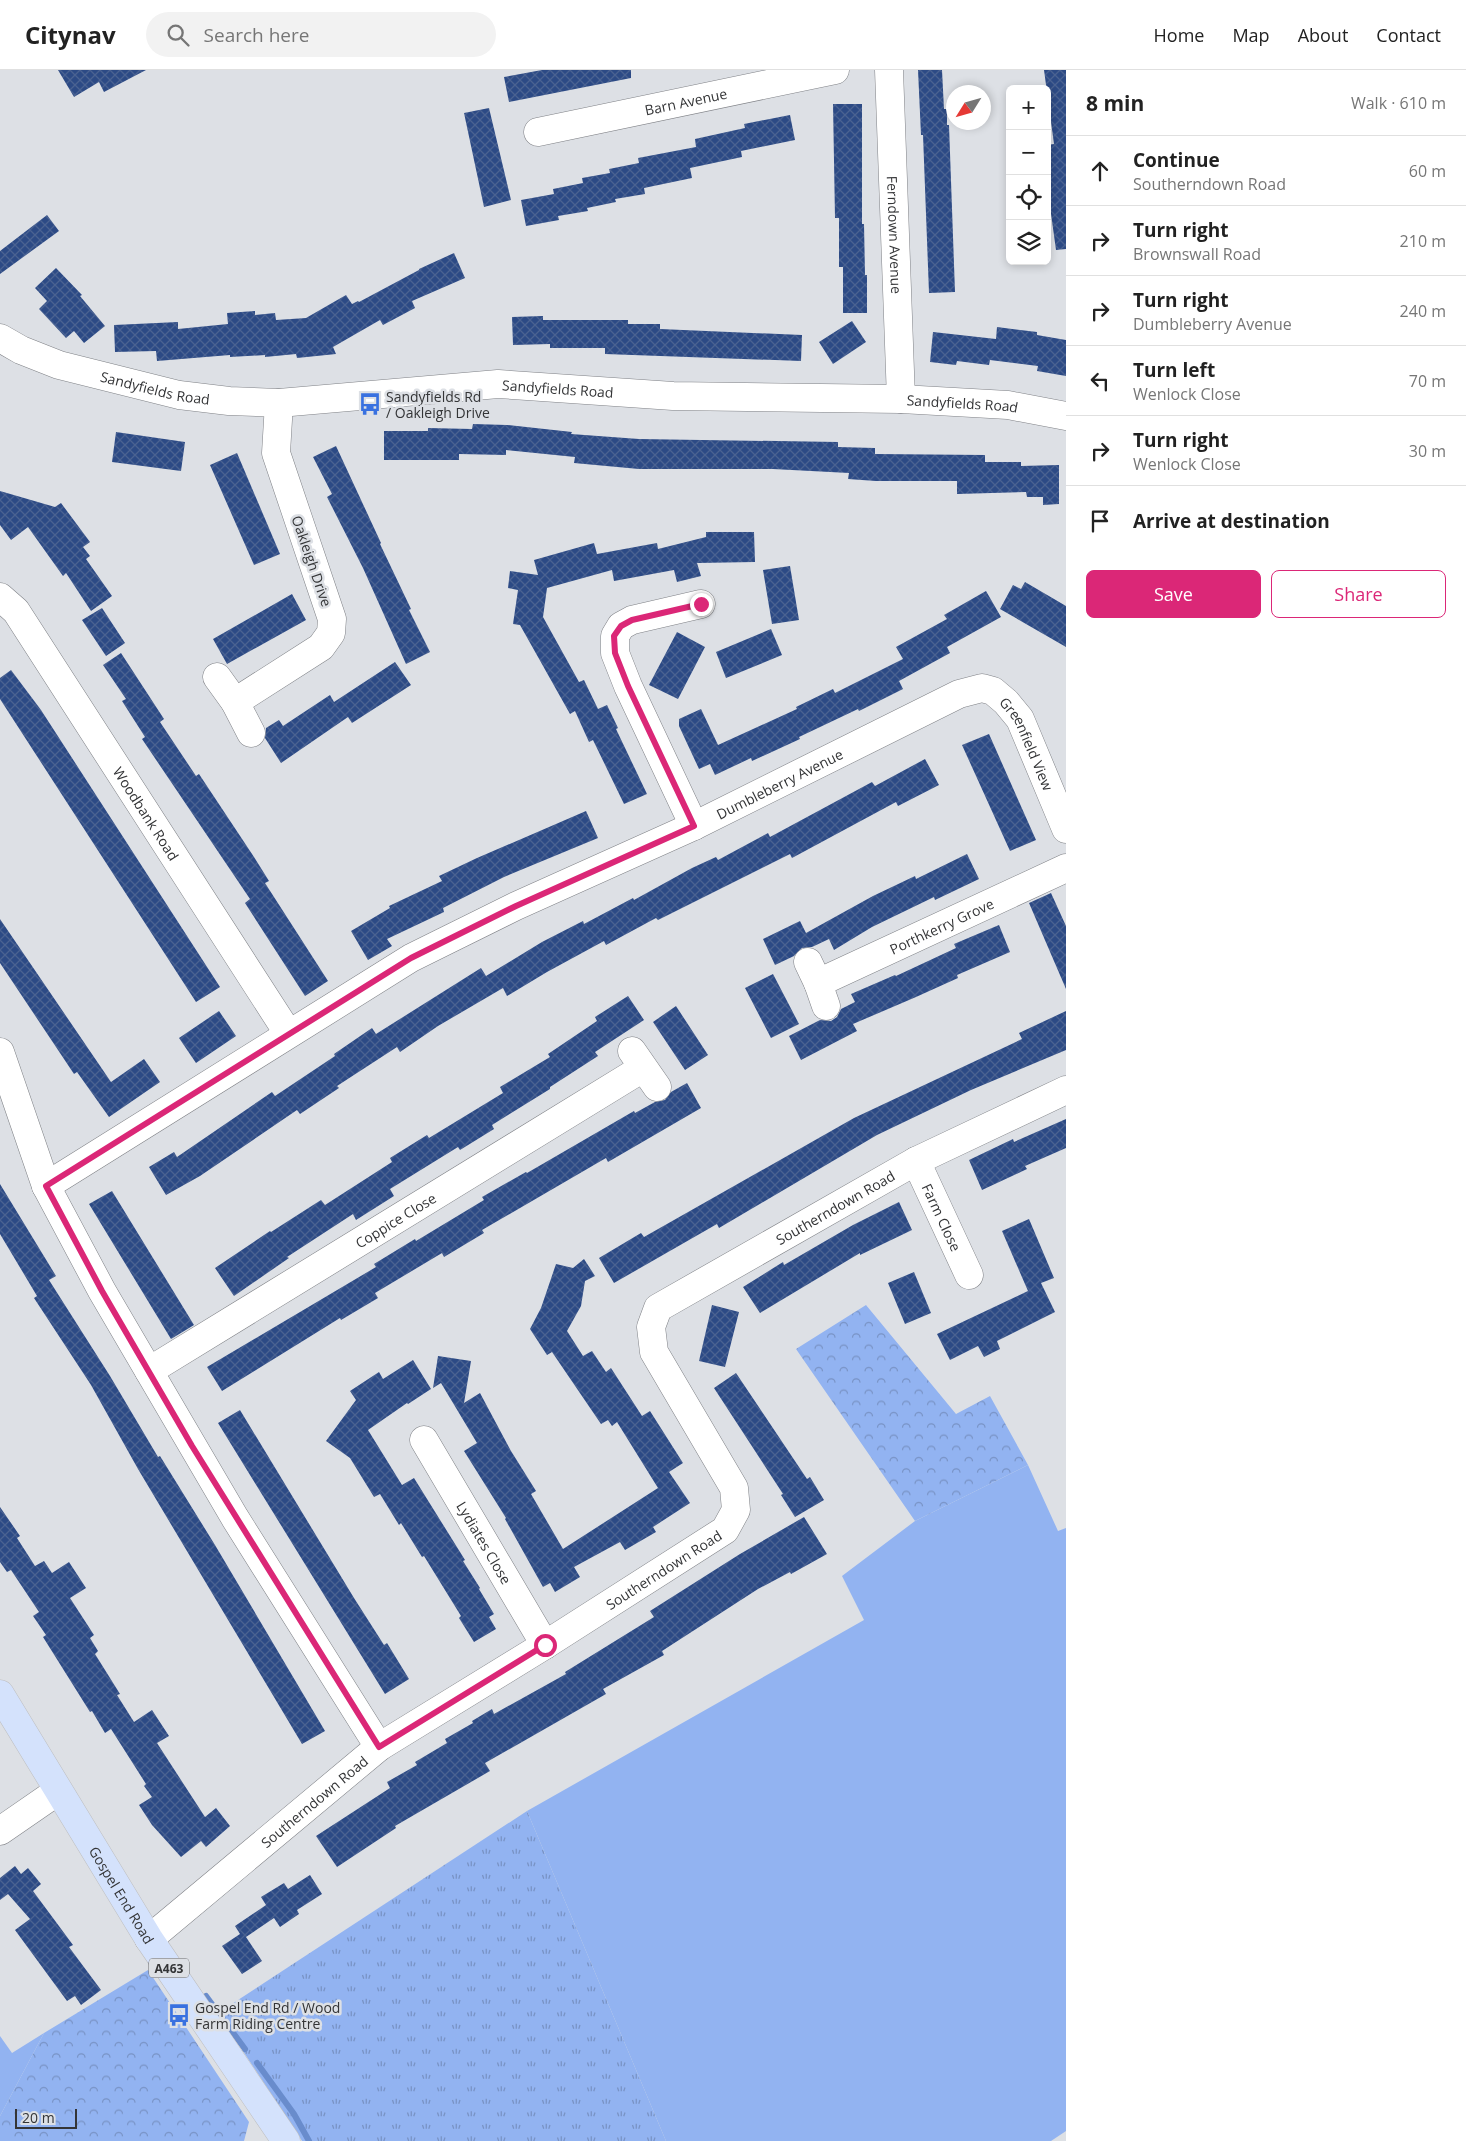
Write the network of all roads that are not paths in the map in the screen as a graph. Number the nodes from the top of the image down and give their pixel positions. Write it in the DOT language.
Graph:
graph roads {
  1 [pos="834,70"];
  2 [pos="889,70"];
  3 [pos="538,132"];
  4 [pos="0,338"];
  5 [pos="901,399"];
  6 [pos="279,403"];
  7 [pos="1066,416"];
  8 [pos="0,597"];
  9 [pos="701,604"];
  10 [pos="217,676"];
  11 [pos="993,691"];
  12 [pos="235,702"];
  13 [pos="251,733"];
  14 [pos="694,826"];
  15 [pos="1066,829"];
  16 [pos="1066,868"];
  17 [pos="817,984"];
  18 [pos="288,1034"];
  19 [pos="0,1052"];
  20 [pos="644,1068"];
  21 [pos="1066,1090"];
  22 [pos="916,1161"];
  23 [pos="46,1186"];
  24 [pos="969,1275"];
  25 [pos="149,1371"];
  26 [pos="424,1440"];
  27 [pos="545,1645"];
  28 [pos="0,1694"];
  29 [pos="379,1747"];
  30 [pos="58,1791"];
  31 [pos="0,1831"];
  32 [pos="149,1939"];
  33 [pos="286,2141"];
  1 -- 3 [label="street, Barn Avenue"];
  2 -- 5 [label="street, Ferndown Avenue"];
  4 -- 6 [label="street, Sandyfields Road"];
  5 -- 6 [label="street, Sandyfields Road"];
  5 -- 7 [label="street, Sandyfields Road"];
  6 -- 12 [label="street, Oakleigh Drive"];
  8 -- 18 [label="street, Woodbank Road"];
  9 -- 14 [label="street"];
  10 -- 12 [label="street"];
  11 -- 14 [label="street, Dumbleberry Avenue"];
  11 -- 15 [label="street, Greenfield View"];
  12 -- 13 [label="street"];
  14 -- 18 [label="street, Dumbleberry Avenue"];
  16 -- 17 [label="street, Porthkerry Grove"];
  18 -- 23 [label="street, Dumbleberry Avenue"];
  19 -- 23 [label="street"];
  20 -- 25 [label="street, Coppice Close"];
  21 -- 22 [label="street, Southerndown Road"];
  22 -- 24 [label="street, Farm Close"];
  22 -- 27 [label="street, Southerndown Road"];
  23 -- 25 [label="street"];
  25 -- 29 [label="street"];
  26 -- 27 [label="street, Lydiates Close"];
  27 -- 29 [label="street, Southerndown Road"];
  28 -- 30 [label="main road, Gospel End Road / A463"];
  29 -- 32 [label="street, Southerndown Road"];
  30 -- 31 [label="street"];
  30 -- 32 [label="main road, Gospel End Road / A463"];
  32 -- 33 [label="main road, Gospel End Road / A463"];
}
